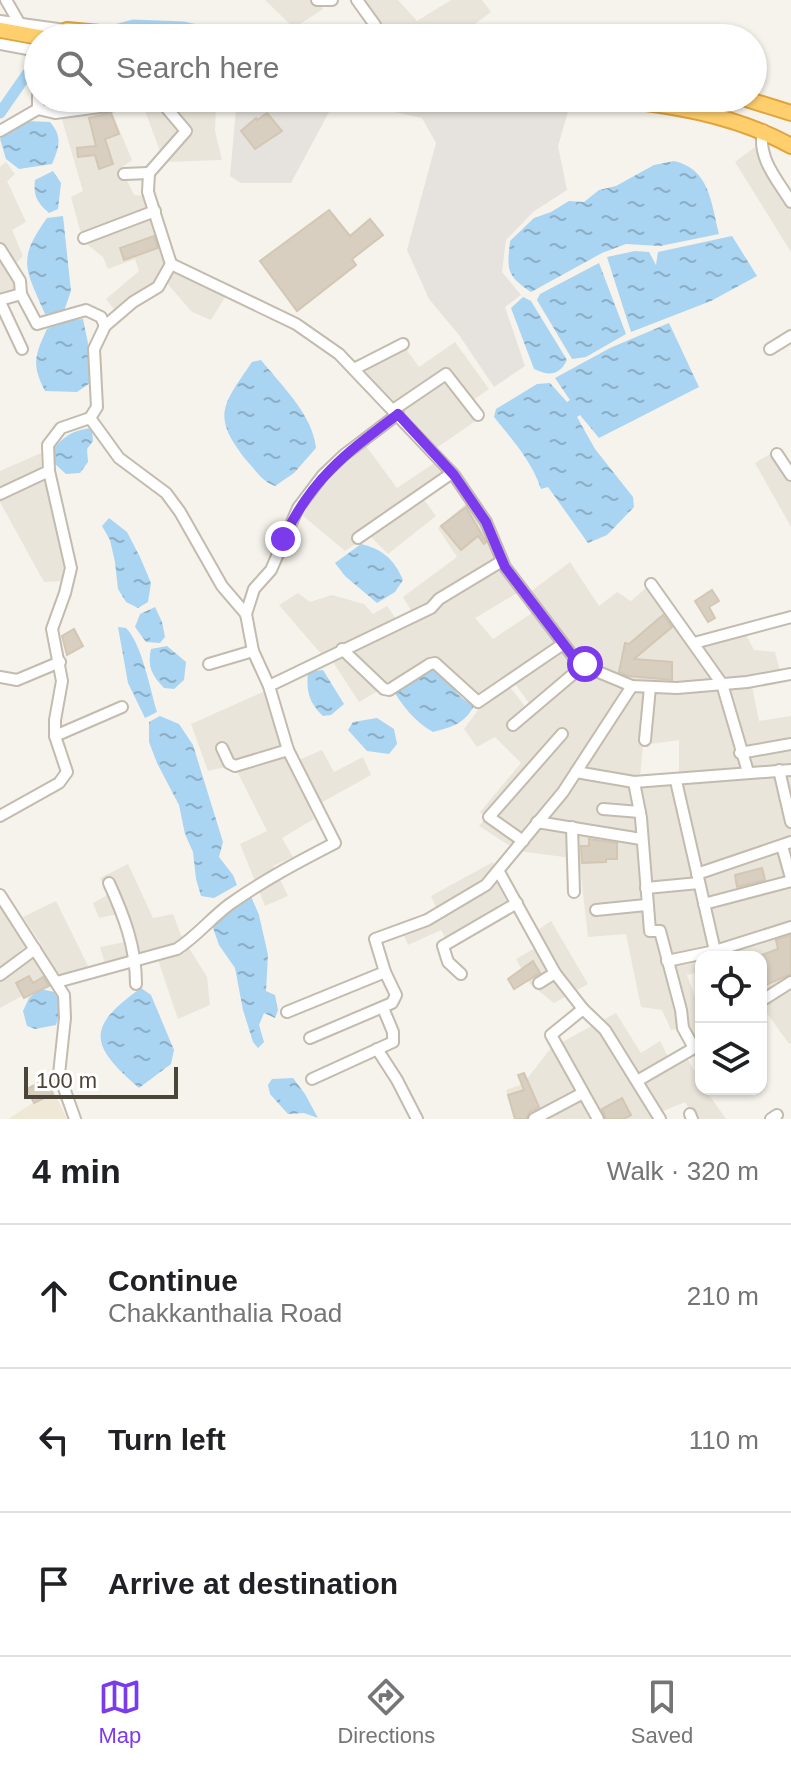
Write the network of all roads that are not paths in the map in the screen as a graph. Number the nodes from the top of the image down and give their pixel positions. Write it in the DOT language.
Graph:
graph roads {
  1 [pos="6,0"];
  2 [pos="317,0"];
  3 [pos="332,0"];
  4 [pos="357,0"];
  5 [pos="0,21"];
  6 [pos="374,24"];
  7 [pos="21,26"];
  8 [pos="24,26"];
  9 [pos="0,32"];
  10 [pos="24,35"];
  11 [pos="24,38"];
  12 [pos="0,44"];
  13 [pos="24,48"];
  14 [pos="767,106"];
  15 [pos="33,112"];
  16 [pos="170,112"];
  17 [pos="692,112"];
  18 [pos="791,113"];
  19 [pos="763,130"];
  20 [pos="0,131"];
  21 [pos="791,146"];
  22 [pos="149,173"];
  23 [pos="124,174"];
  24 [pos="791,202"];
  25 [pos="155,211"];
  26 [pos="84,238"];
  27 [pos="0,249"];
  28 [pos="171,264"];
  29 [pos="21,294"];
  30 [pos="0,301"];
  31 [pos="105,326"];
  32 [pos="791,336"];
  33 [pos="403,344"];
  34 [pos="22,349"];
  35 [pos="770,349"];
  36 [pos="354,369"];
  37 [pos="396,412"];
  38 [pos="478,415"];
  39 [pos="90,418"];
  40 [pos="777,454"];
  41 [pos="49,471"];
  42 [pos="452,473"];
  43 [pos="791,475"];
  44 [pos="0,494"];
  45 [pos="358,538"];
  46 [pos="502,561"];
  47 [pos="651,584"];
  48 [pos="246,614"];
  49 [pos="791,617"];
  50 [pos="694,643"];
  51 [pos="563,644"];
  52 [pos="342,649"];
  53 [pos="253,651"];
  54 [pos="60,662"];
  55 [pos="209,664"];
  56 [pos="585,664"];
  57 [pos="791,674"];
  58 [pos="0,677"];
  59 [pos="722,684"];
  60 [pos="269,686"];
  61 [pos="632,686"];
  62 [pos="650,687"];
  63 [pos="122,707"];
  64 [pos="513,725"];
  65 [pos="562,734"];
  66 [pos="55,736"];
  67 [pos="645,740"];
  68 [pos="791,744"];
  69 [pos="222,748"];
  70 [pos="288,750"];
  71 [pos="740,753"];
  72 [pos="779,770"];
  73 [pos="791,770"];
  74 [pos="576,772"];
  75 [pos="748,772"];
  76 [pos="676,781"];
  77 [pos="634,782"];
  78 [pos="603,809"];
  79 [pos="640,812"];
  80 [pos="0,816"];
  81 [pos="537,822"];
  82 [pos="791,822"];
  83 [pos="572,827"];
  84 [pos="641,839"];
  85 [pos="523,841"];
  86 [pos="787,844"];
  87 [pos="499,872"];
  88 [pos="698,878"];
  89 [pos="791,880"];
  90 [pos="109,883"];
  91 [pos="646,888"];
  92 [pos="574,892"];
  93 [pos="0,895"];
  94 [pos="517,903"];
  95 [pos="704,904"];
  96 [pos="646,905"];
  97 [pos="596,910"];
  98 [pos="791,927"];
  99 [pos="35,949"];
  100 [pos="715,951"];
  101 [pos="695,955"];
  102 [pos="136,959"];
  103 [pos="667,961"];
  104 [pos="385,972"];
  105 [pos="555,973"];
  106 [pos="461,974"];
  107 [pos="0,975"];
  108 [pos="57,982"];
  109 [pos="791,982"];
  110 [pos="539,983"];
  111 [pos="136,984"];
  112 [pos="767,997"];
  113 [pos="383,1008"];
  114 [pos="583,1009"];
  115 [pos="287,1012"];
  116 [pos="310,1038"];
  117 [pos="695,1043"];
  118 [pos="695,1047"];
  119 [pos="377,1049"];
  120 [pos="312,1079"];
  121 [pos="637,1081"];
  122 [pos="583,1093"];
  123 [pos="75,1119"];
  124 [pos="417,1119"];
  125 [pos="534,1119"];
  126 [pos="598,1119"];
  127 [pos="660,1119"];
  1 -- 7 [label="street"];
  2 -- 3 [label="street"];
  4 -- 6 [label="street"];
  5 -- 7 [label="street"];
  7 -- 8 [label="street"];
  9 -- 10 [label="highway"];
  9 -- 11 [label="highway"];
  12 -- 13 [label="street"];
  14 -- 18 [label="highway"];
  15 -- 20 [label="street"];
  16 -- 22 [label="street"];
  17 -- 19 [label="highway"];
  19 -- 21 [label="highway"];
  19 -- 24 [label="street"];
  22 -- 23 [label="street"];
  22 -- 25 [label="street"];
  25 -- 26 [label="street"];
  25 -- 28 [label="street"];
  27 -- 29 [label="street"];
  28 -- 31 [label="street"];
  28 -- 36 [label="street"];
  29 -- 30 [label="street"];
  29 -- 31 [label="street"];
  30 -- 34 [label="street"];
  31 -- 39 [label="street"];
  32 -- 35 [label="street"];
  33 -- 36 [label="street"];
  36 -- 37 [label="street"];
  37 -- 38 [label="street"];
  37 -- 42 [label="street"];
  37 -- 48 [label="street"];
  39 -- 41 [label="street"];
  39 -- 48 [label="street"];
  40 -- 43 [label="street"];
  41 -- 44 [label="street"];
  41 -- 54 [label="street"];
  42 -- 45 [label="street"];
  42 -- 46 [label="street"];
  46 -- 51 [label="street"];
  46 -- 52 [label="street"];
  47 -- 50 [label="street"];
  48 -- 53 [label="street"];
  49 -- 50 [label="street"];
  50 -- 59 [label="street"];
  51 -- 52 [label="street"];
  51 -- 56 [label="street"];
  52 -- 60 [label="street"];
  53 -- 55 [label="street"];
  53 -- 60 [label="street"];
  54 -- 58 [label="street"];
  54 -- 66 [label="street"];
  56 -- 61 [label="street"];
  56 -- 64 [label="street"];
  57 -- 59 [label="street"];
  59 -- 62 [label="street"];
  59 -- 71 [label="street"];
  60 -- 70 [label="street"];
  61 -- 62 [label="street"];
  61 -- 74 [label="street"];
  62 -- 67 [label="street"];
  63 -- 66 [label="street"];
  65 -- 85 [label="street"];
  66 -- 80 [label="street"];
  68 -- 71 [label="street"];
  69 -- 70 [label="street"];
  70 -- 102 [label="street"];
  71 -- 75 [label="street"];
  72 -- 73 [label="street"];
  72 -- 75 [label="street"];
  72 -- 82 [label="street"];
  74 -- 77 [label="street"];
  74 -- 81 [label="street"];
  75 -- 76 [label="street"];
  76 -- 77 [label="street"];
  76 -- 88 [label="street"];
  77 -- 79 [label="street"];
  78 -- 79 [label="street"];
  79 -- 84 [label="street"];
  81 -- 83 [label="street"];
  81 -- 85 [label="street"];
  83 -- 84 [label="street"];
  83 -- 92 [label="street"];
  84 -- 91 [label="street"];
  85 -- 87 [label="street"];
  86 -- 88 [label="street"];
  86 -- 89 [label="street"];
  87 -- 94 [label="street"];
  87 -- 104 [label="street"];
  88 -- 91 [label="street"];
  88 -- 95 [label="street"];
  89 -- 95 [label="street"];
  90 -- 102 [label="street"];
  91 -- 96 [label="street"];
  93 -- 99 [label="street"];
  94 -- 105 [label="street"];
  94 -- 106 [label="street"];
  95 -- 100 [label="street"];
  96 -- 97 [label="street"];
  96 -- 103 [label="street"];
  98 -- 100 [label="street"];
  99 -- 107 [label="street"];
  99 -- 108 [label="street"];
  101 -- 103 [label="street"];
  102 -- 108 [label="street"];
  102 -- 111 [label="street"];
  103 -- 117 [label="street"];
  104 -- 113 [label="street"];
  104 -- 115 [label="street"];
  105 -- 110 [label="street"];
  105 -- 114 [label="street"];
  108 -- 123 [label="street"];
  109 -- 112 [label="street"];
  113 -- 116 [label="street"];
  113 -- 119 [label="street"];
  114 -- 121 [label="street"];
  114 -- 122 [label="street"];
  118 -- 121 [label="street"];
  119 -- 120 [label="street"];
  119 -- 124 [label="street"];
  121 -- 127 [label="street"];
  122 -- 125 [label="street"];
  122 -- 126 [label="street"];
}
